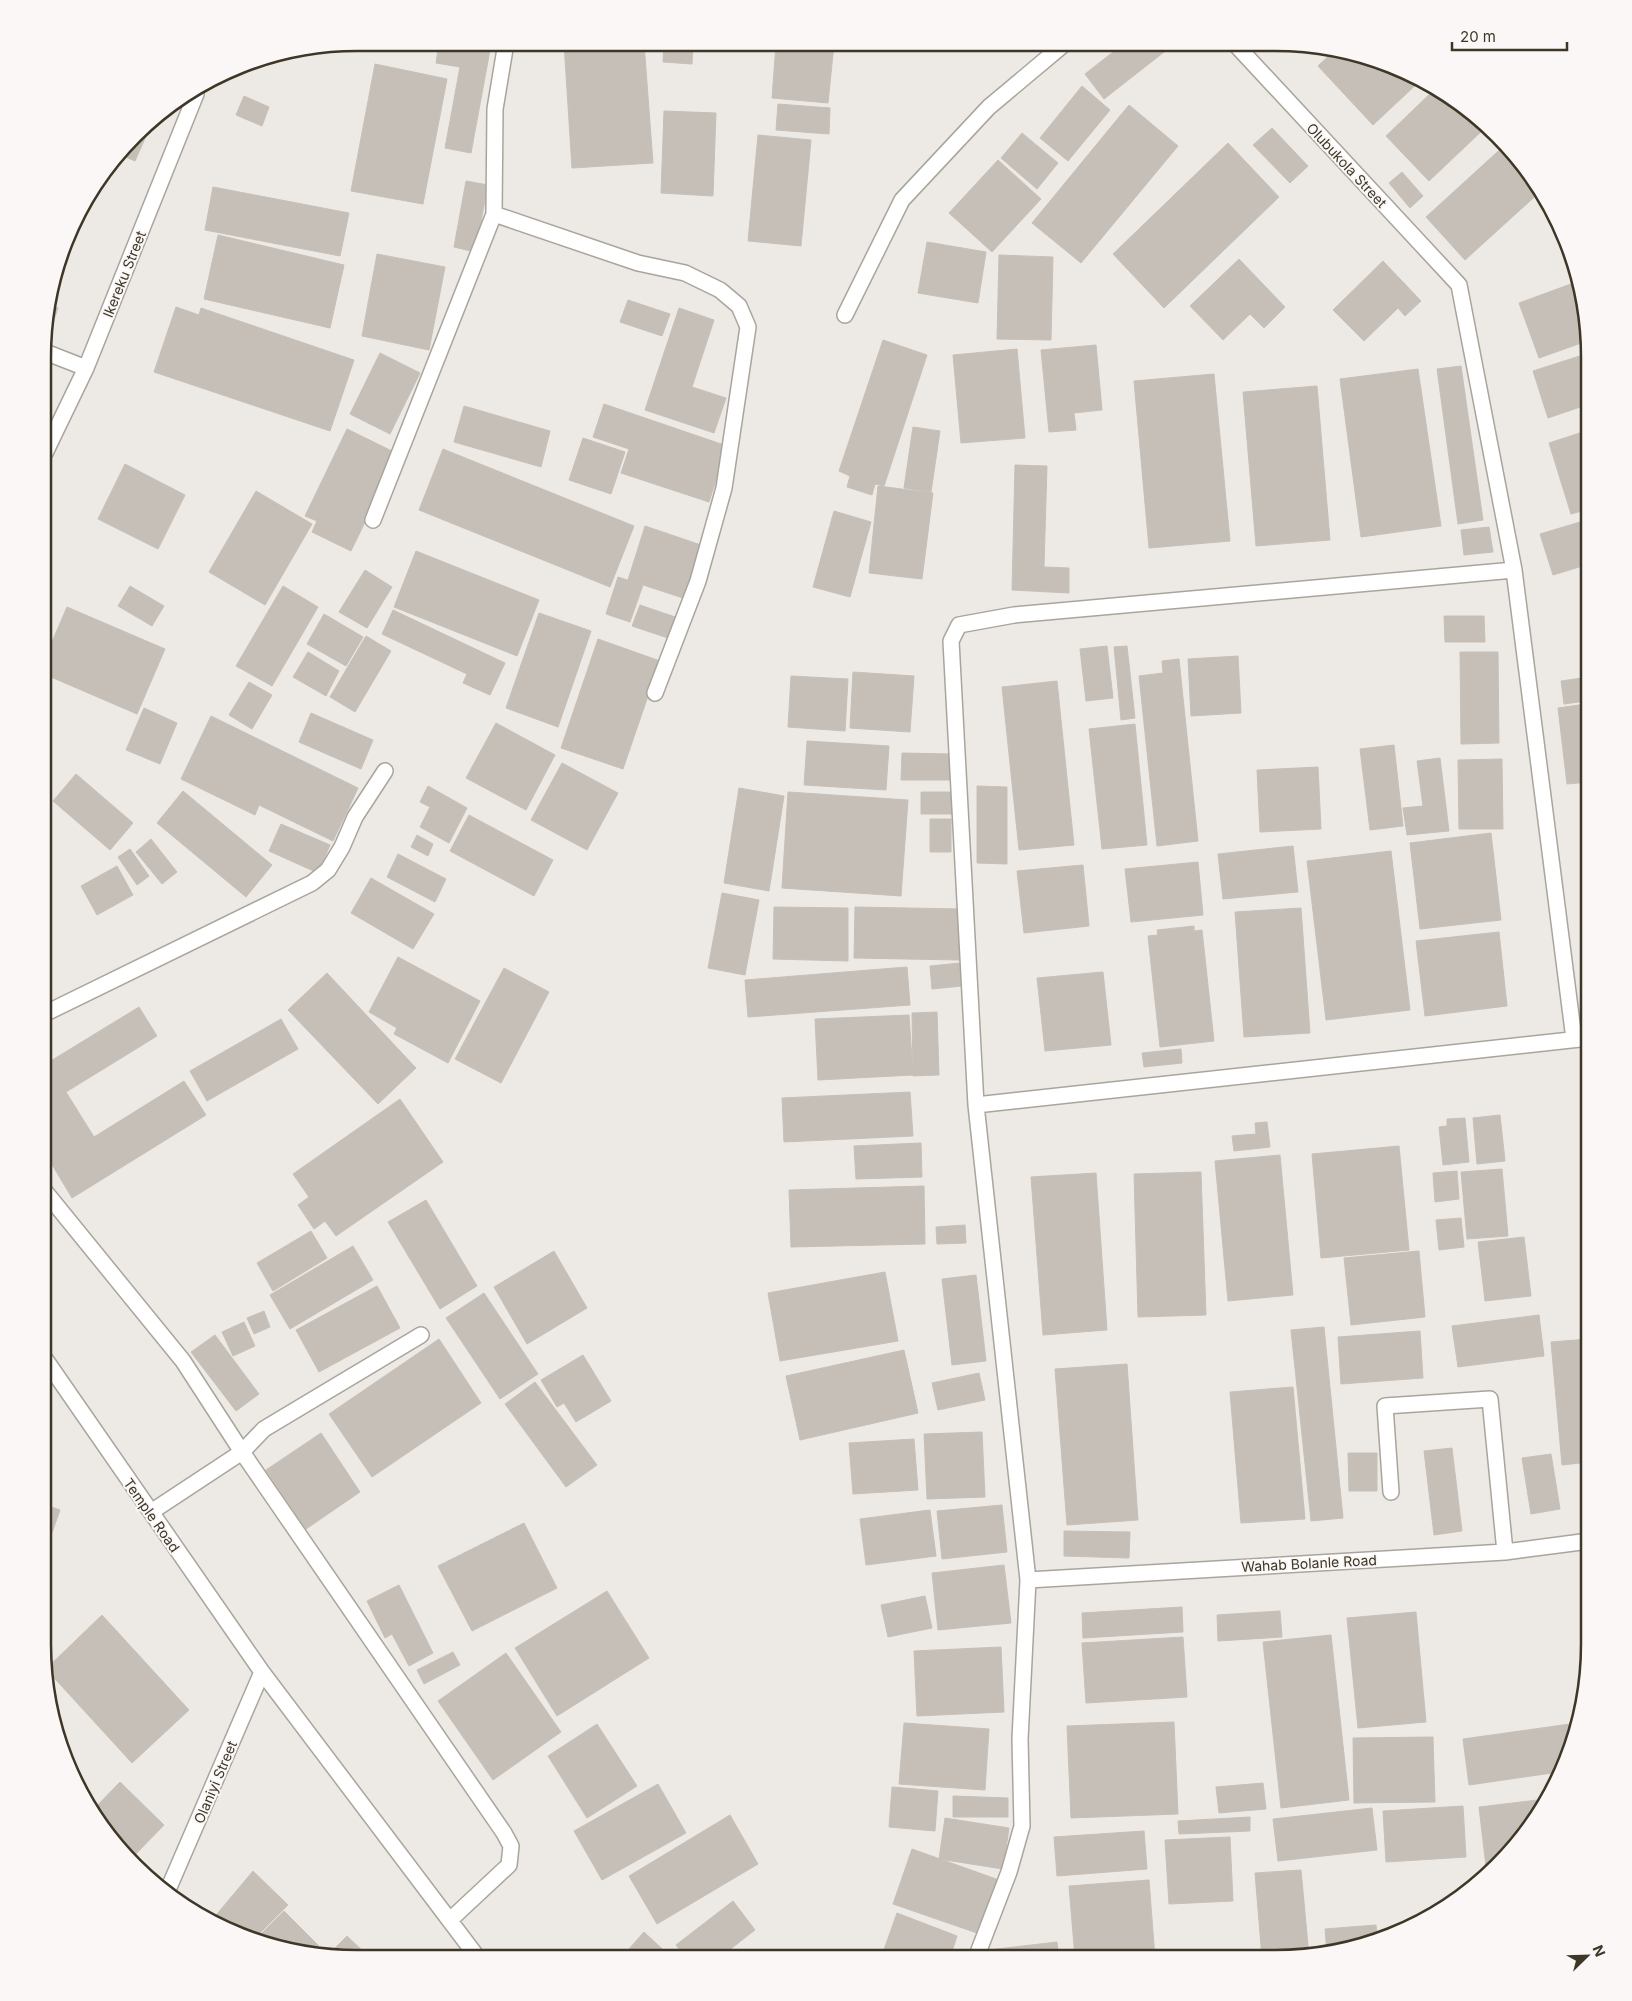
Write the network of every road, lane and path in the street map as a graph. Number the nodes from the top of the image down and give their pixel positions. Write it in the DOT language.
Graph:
graph roads {
  1 [pos="505,51"];
  2 [pos="1055,51"];
  3 [pos="1242,51"];
  4 [pos="194,98"];
  5 [pos="494,214"];
  6 [pos="845,315"];
  7 [pos="51,354"];
  8 [pos="86,368"];
  9 [pos="51,441"];
  10 [pos="373,520"];
  11 [pos="1514,570"];
  12 [pos="656,693"];
  13 [pos="385,772"];
  14 [pos="51,1011"];
  15 [pos="1581,1038"];
  16 [pos="976,1105"];
  17 [pos="51,1198"];
  18 [pos="421,1335"];
  19 [pos="51,1368"];
  20 [pos="242,1452"];
  21 [pos="1391,1492"];
  22 [pos="150,1512"];
  23 [pos="1581,1542"];
  24 [pos="1505,1552"];
  25 [pos="1028,1580"];
  26 [pos="262,1672"];
  27 [pos="170,1886"];
  28 [pos="450,1920"];
  29 [pos="472,1950"];
  30 [pos="979,1950"];
  1 -- 5 [label="street"];
  2 -- 6 [label="street"];
  3 -- 11 [label="street, Olubukola Street"];
  4 -- 8 [label="street, Ikereku Street"];
  5 -- 10 [label="street"];
  5 -- 12 [label="street"];
  7 -- 8 [label="street"];
  8 -- 9 [label="street, Ikereku Street"];
  11 -- 15 [label="street"];
  11 -- 16 [label="street"];
  13 -- 14 [label="street"];
  15 -- 16 [label="street"];
  16 -- 25 [label="street"];
  17 -- 20 [label="street"];
  18 -- 20 [label="street"];
  19 -- 22 [label="street, Temple Road"];
  20 -- 22 [label="street"];
  20 -- 28 [label="street"];
  21 -- 24 [label="street"];
  22 -- 26 [label="street, Temple Road"];
  23 -- 24 [label="street, Wahab Bolanle Road"];
  24 -- 25 [label="street, Wahab Bolanle Road"];
  25 -- 30 [label="street"];
  26 -- 27 [label="street, Olaniyi Street"];
  26 -- 28 [label="street, Temple Road"];
  28 -- 29 [label="street, Temple Road"];
}
